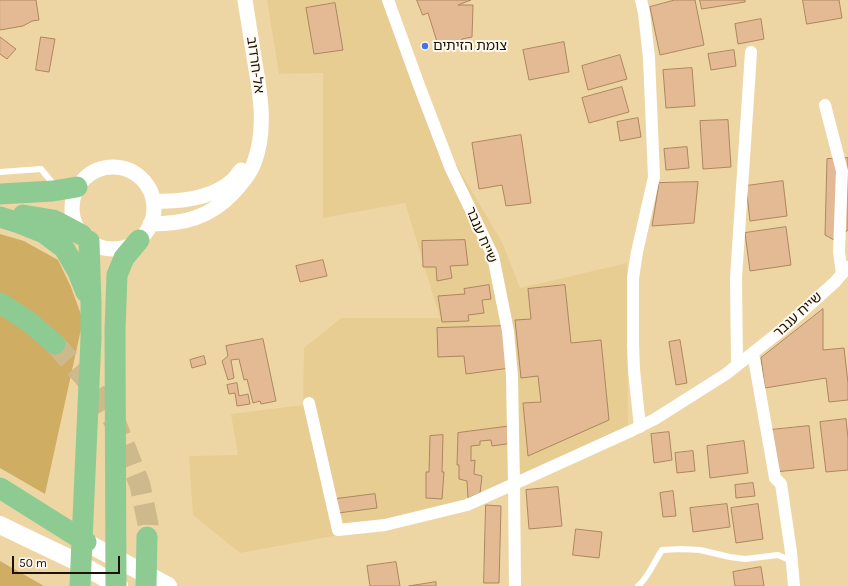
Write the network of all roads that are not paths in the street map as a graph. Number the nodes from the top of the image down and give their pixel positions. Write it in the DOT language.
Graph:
graph roads {
  1 [pos="245,0"];
  2 [pos="388,0"];
  3 [pos="641,0"];
  4 [pos="750,52"];
  5 [pos="825,105"];
  6 [pos="261,131"];
  7 [pos="0,172"];
  8 [pos="68,189"];
  9 [pos="0,194"];
  10 [pos="153,201"];
  11 [pos="0,214"];
  12 [pos="0,217"];
  13 [pos="145,232"];
  14 [pos="85,238"];
  15 [pos="845,270"];
  16 [pos="0,303"];
  17 [pos="91,304"];
  18 [pos="55,344"];
  19 [pos="753,353"];
  20 [pos="737,365"];
  21 [pos="310,403"];
  22 [pos="640,427"];
  23 [pos="514,484"];
  24 [pos="0,488"];
  25 [pos="0,498"];
  26 [pos="0,525"];
  27 [pos="147,537"];
  28 [pos="86,542"];
  29 [pos="792,561"];
  30 [pos="80,586"];
  31 [pos="118,586"];
  32 [pos="146,586"];
  33 [pos="168,586"];
  34 [pos="515,586"];
  35 [pos="638,586"];
  36 [pos="794,586"];
  1 -- 6 [label="street, אל-חרדוב"];
  2 -- 23 [label="street, שייח ענבר"];
  3 -- 22 [label="street"];
  4 -- 20 [label="street"];
  5 -- 15 [label="street"];
  6 -- 10 [label="street, אל-חרדוב"];
  6 -- 13 [label="street, אל-חרדוב"];
  7 -- 8 [label="lane"];
  8 -- 9 [label="highway"];
  8 -- 10 [label="street"];
  8 -- 14 [label="street"];
  10 -- 13 [label="street"];
  11 -- 14 [label="highway"];
  12 -- 17 [label="highway"];
  13 -- 14 [label="street"];
  13 -- 31 [label="highway"];
  14 -- 17 [label="highway"];
  15 -- 19 [label="street, שייח ענבר"];
  16 -- 18 [label="highway"];
  17 -- 30 [label="highway"];
  19 -- 20 [label="street, שייח ענבר"];
  19 -- 29 [label="street"];
  20 -- 22 [label="street, שייח ענבר"];
  21 -- 23 [label="street, שייח ענבר"];
  22 -- 23 [label="street, שייח ענבר"];
  23 -- 34 [label="street"];
  24 -- 28 [label="highway"];
  25 -- 28 [label="main road"];
  26 -- 31 [label="main road"];
  27 -- 32 [label="highway"];
  28 -- 33 [label="main road"];
  29 -- 35 [label="lane"];
  29 -- 36 [label="street"];
}
